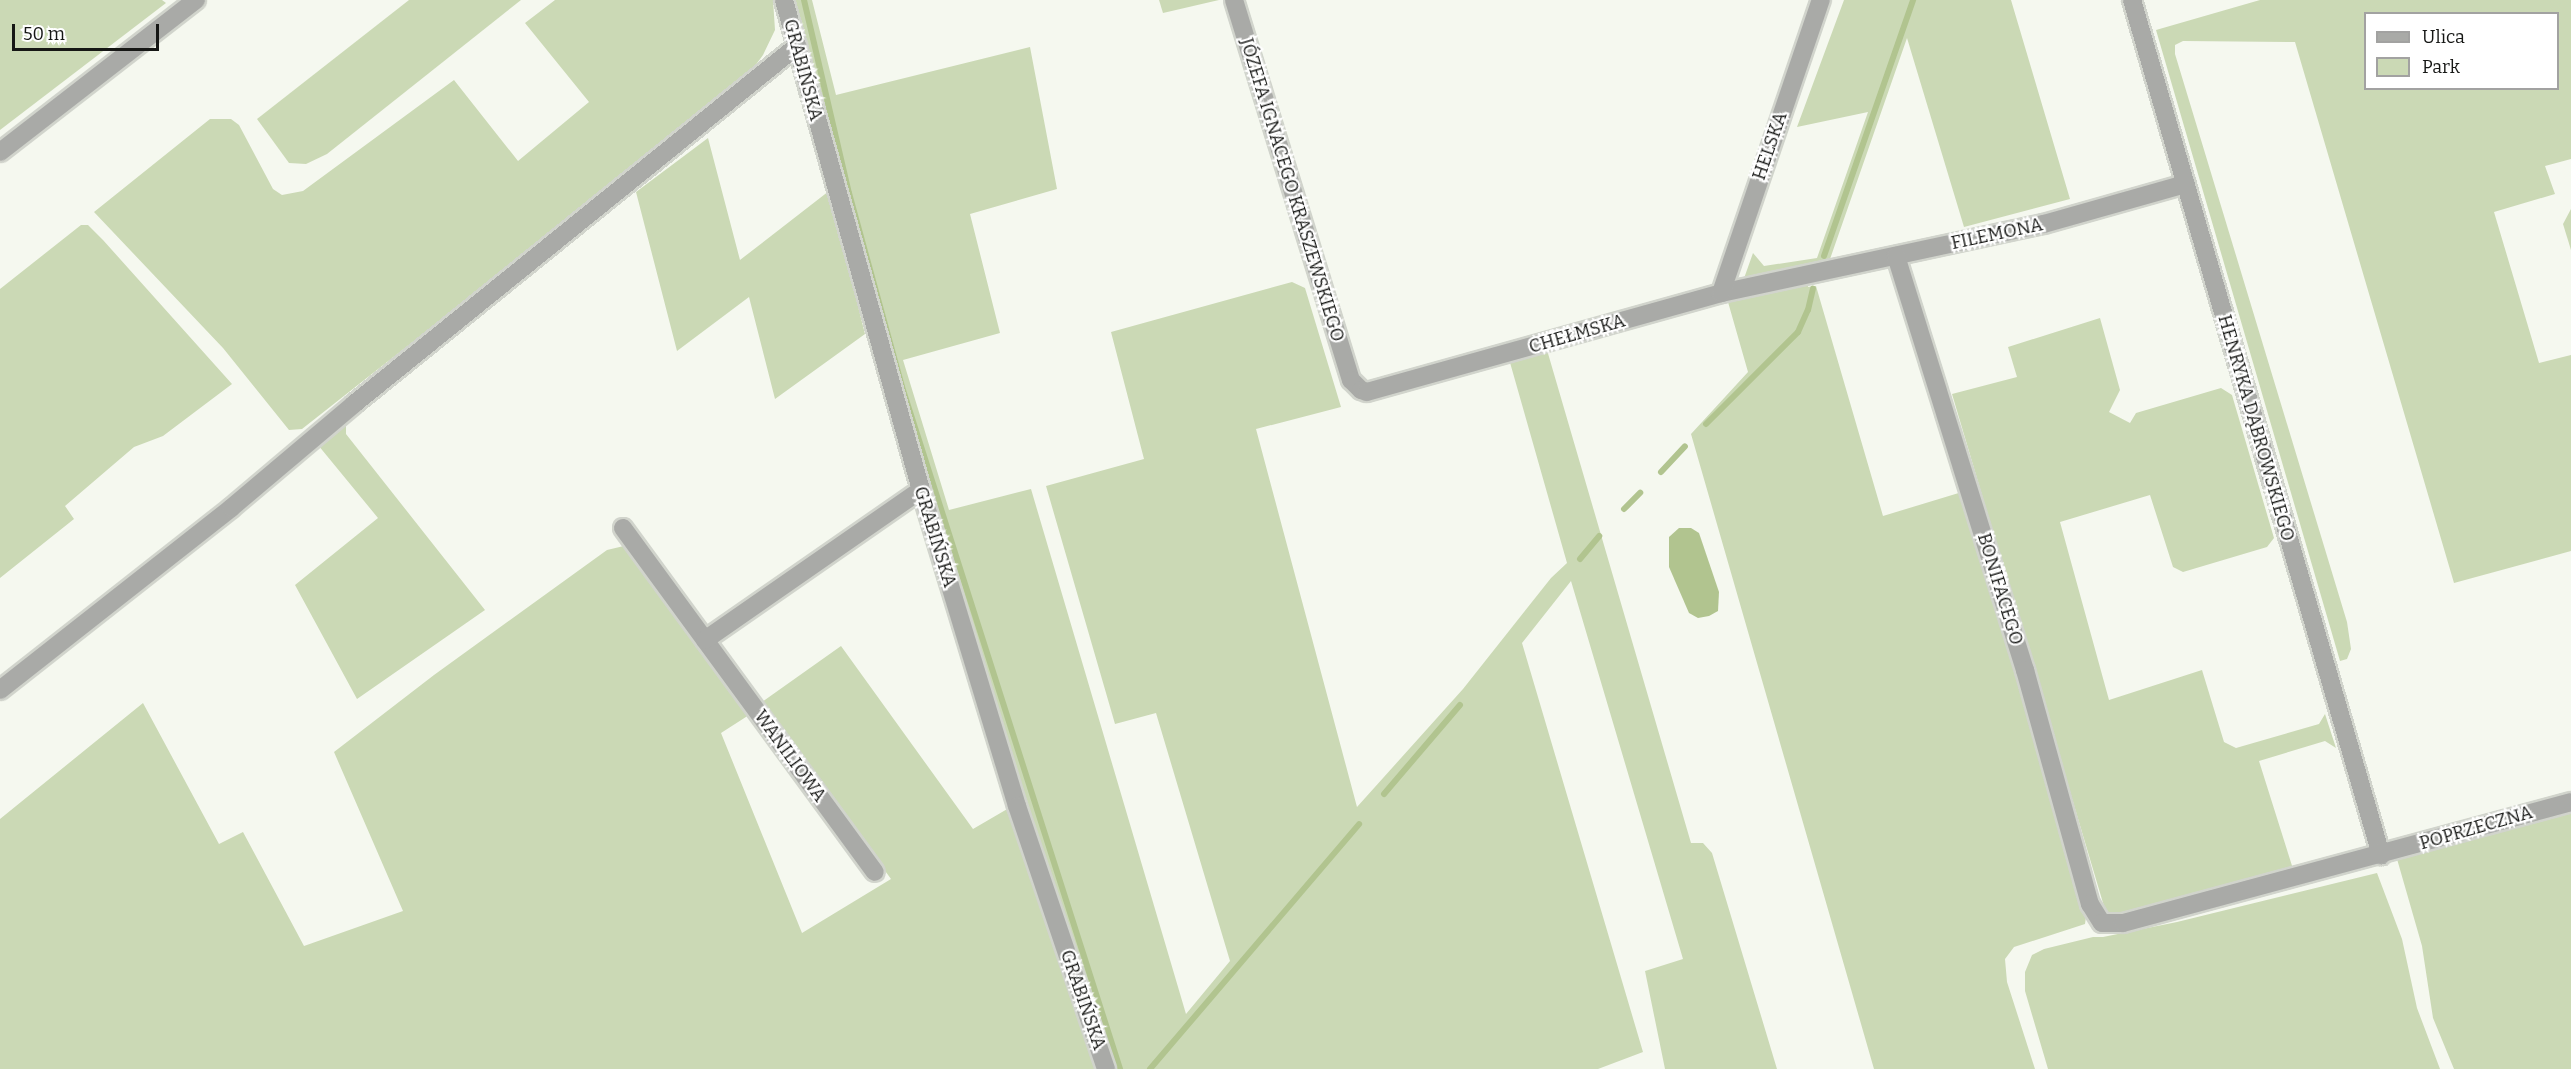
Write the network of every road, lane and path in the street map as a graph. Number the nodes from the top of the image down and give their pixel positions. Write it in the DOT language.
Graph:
graph roads {
  1 [pos="196,0"];
  2 [pos="784,0"];
  3 [pos="1234,0"];
  4 [pos="1821,0"];
  5 [pos="2132,0"];
  6 [pos="797,46"];
  7 [pos="0,152"];
  8 [pos="2185,184"];
  9 [pos="1896,256"];
  10 [pos="1808,276"];
  11 [pos="1721,293"];
  12 [pos="1352,380"];
  13 [pos="921,490"];
  14 [pos="623,528"];
  15 [pos="705,640"];
  16 [pos="0,690"];
  17 [pos="2571,802"];
  18 [pos="2381,855"];
  19 [pos="875,872"];
  20 [pos="2102,923"];
  21 [pos="1106,1069"];
  1 -- 7 [label="street"];
  2 -- 6 [label="street, GRABIŃSKA"];
  3 -- 12 [label="street, JÓZEFA IGNACEGO KRASZEWSKIEGO"];
  4 -- 11 [label="street, HELSKA"];
  5 -- 8 [label="street, HENRYKA DĄBROWSKIEGO"];
  6 -- 13 [label="street, GRABIŃSKA"];
  6 -- 16 [label="street"];
  8 -- 9 [label="street, FILEMONA"];
  8 -- 18 [label="street, HENRYKA DĄBROWSKIEGO"];
  9 -- 10 [label="street, FILEMONA"];
  9 -- 20 [label="street, BONIFACEGO"];
  10 -- 11 [label="street, CHEŁMSKA"];
  11 -- 12 [label="street, CHEŁMSKA"];
  13 -- 15 [label="street"];
  13 -- 21 [label="street, GRABIŃSKA"];
  14 -- 15 [label="street, WANILIOWA"];
  15 -- 19 [label="street, WANILIOWA"];
  17 -- 18 [label="street, POPRZECZNA"];
  18 -- 20 [label="street, POPRZECZNA"];
}
